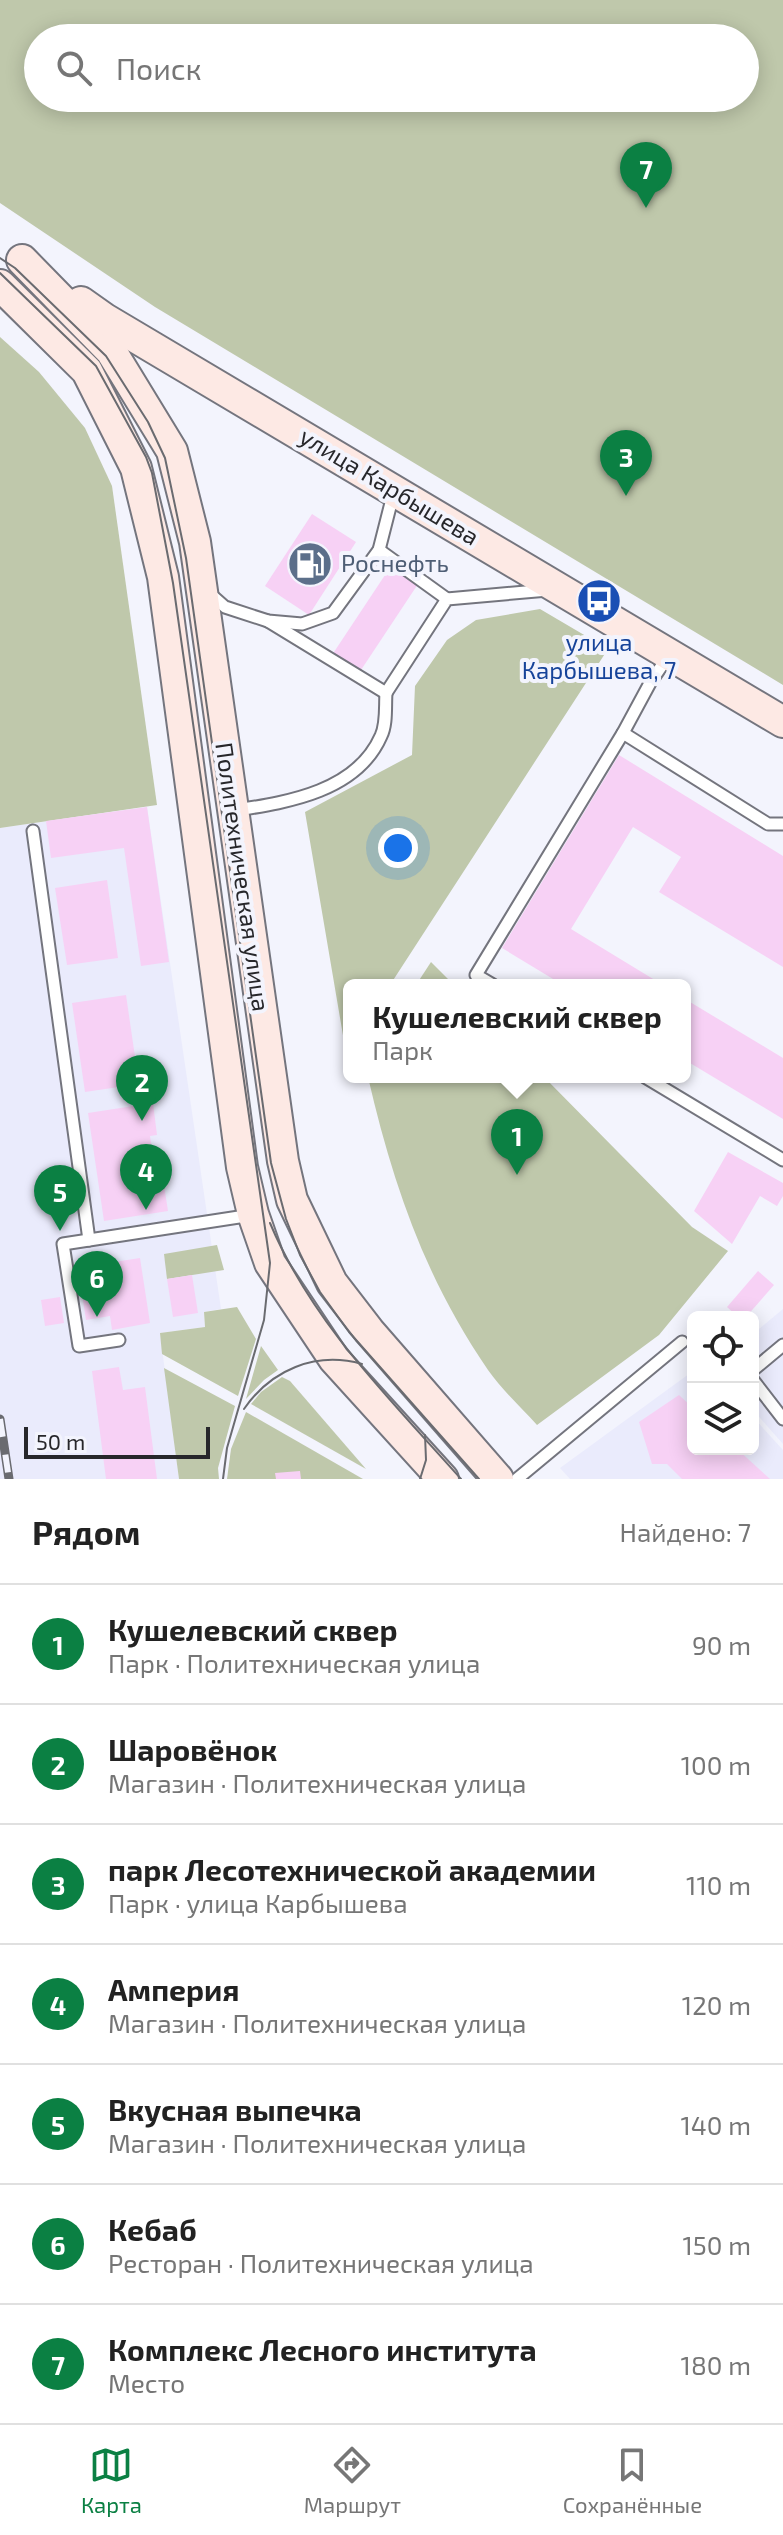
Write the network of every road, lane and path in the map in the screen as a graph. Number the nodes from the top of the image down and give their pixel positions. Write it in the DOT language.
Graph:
graph roads {
  1 [pos="11,253"];
  2 [pos="0,285"];
  3 [pos="394,490"];
  4 [pos="379,550"];
  5 [pos="201,587"];
  6 [pos="560,589"];
  7 [pos="447,599"];
  8 [pos="268,621"];
  9 [pos="670,655"];
  10 [pos="386,693"];
  11 [pos="783,722"];
  12 [pos="623,733"];
  13 [pos="232,810"];
  14 [pos="783,824"];
  15 [pos="33,831"];
  16 [pos="483,979"];
  17 [pos="655,1083"];
  18 [pos="783,1160"];
  19 [pos="253,1214"];
  20 [pos="89,1240"];
  21 [pos="119,1340"];
  22 [pos="682,1342"];
  23 [pos="783,1345"];
  24 [pos="759,1365"];
  25 [pos="755,1383"];
  26 [pos="783,1419"];
  27 [pos="443,1479"];
  28 [pos="498,1479"];
  29 [pos="517,1479"];
  1 -- 3 [label="main road, улица Карбышева"];
  1 -- 5 [label="main road, Политехническая улица"];
  2 -- 19 [label="main road, Политехническая улица"];
  3 -- 4 [label="lane"];
  3 -- 6 [label="main road, улица Карбышева"];
  4 -- 7 [label="lane"];
  4 -- 8 [label="lane"];
  5 -- 8 [label="lane"];
  5 -- 13 [label="main road, Политехническая улица"];
  6 -- 7 [label="lane"];
  6 -- 9 [label="main road, улица Карбышева"];
  7 -- 10 [label="lane"];
  8 -- 10 [label="lane"];
  9 -- 11 [label="main road, улица Карбышева"];
  9 -- 12 [label="lane"];
  10 -- 13 [label="lane"];
  12 -- 14 [label="lane"];
  12 -- 16 [label="lane"];
  13 -- 28 [label="main road, Политехническая улица"];
  15 -- 20 [label="lane"];
  17 -- 18 [label="lane"];
  19 -- 20 [label="lane"];
  19 -- 27 [label="main road, Политехническая улица"];
  20 -- 21 [label="lane"];
  22 -- 29 [label="lane"];
  23 -- 24 [label="lane"];
  25 -- 26 [label="lane"];
}
